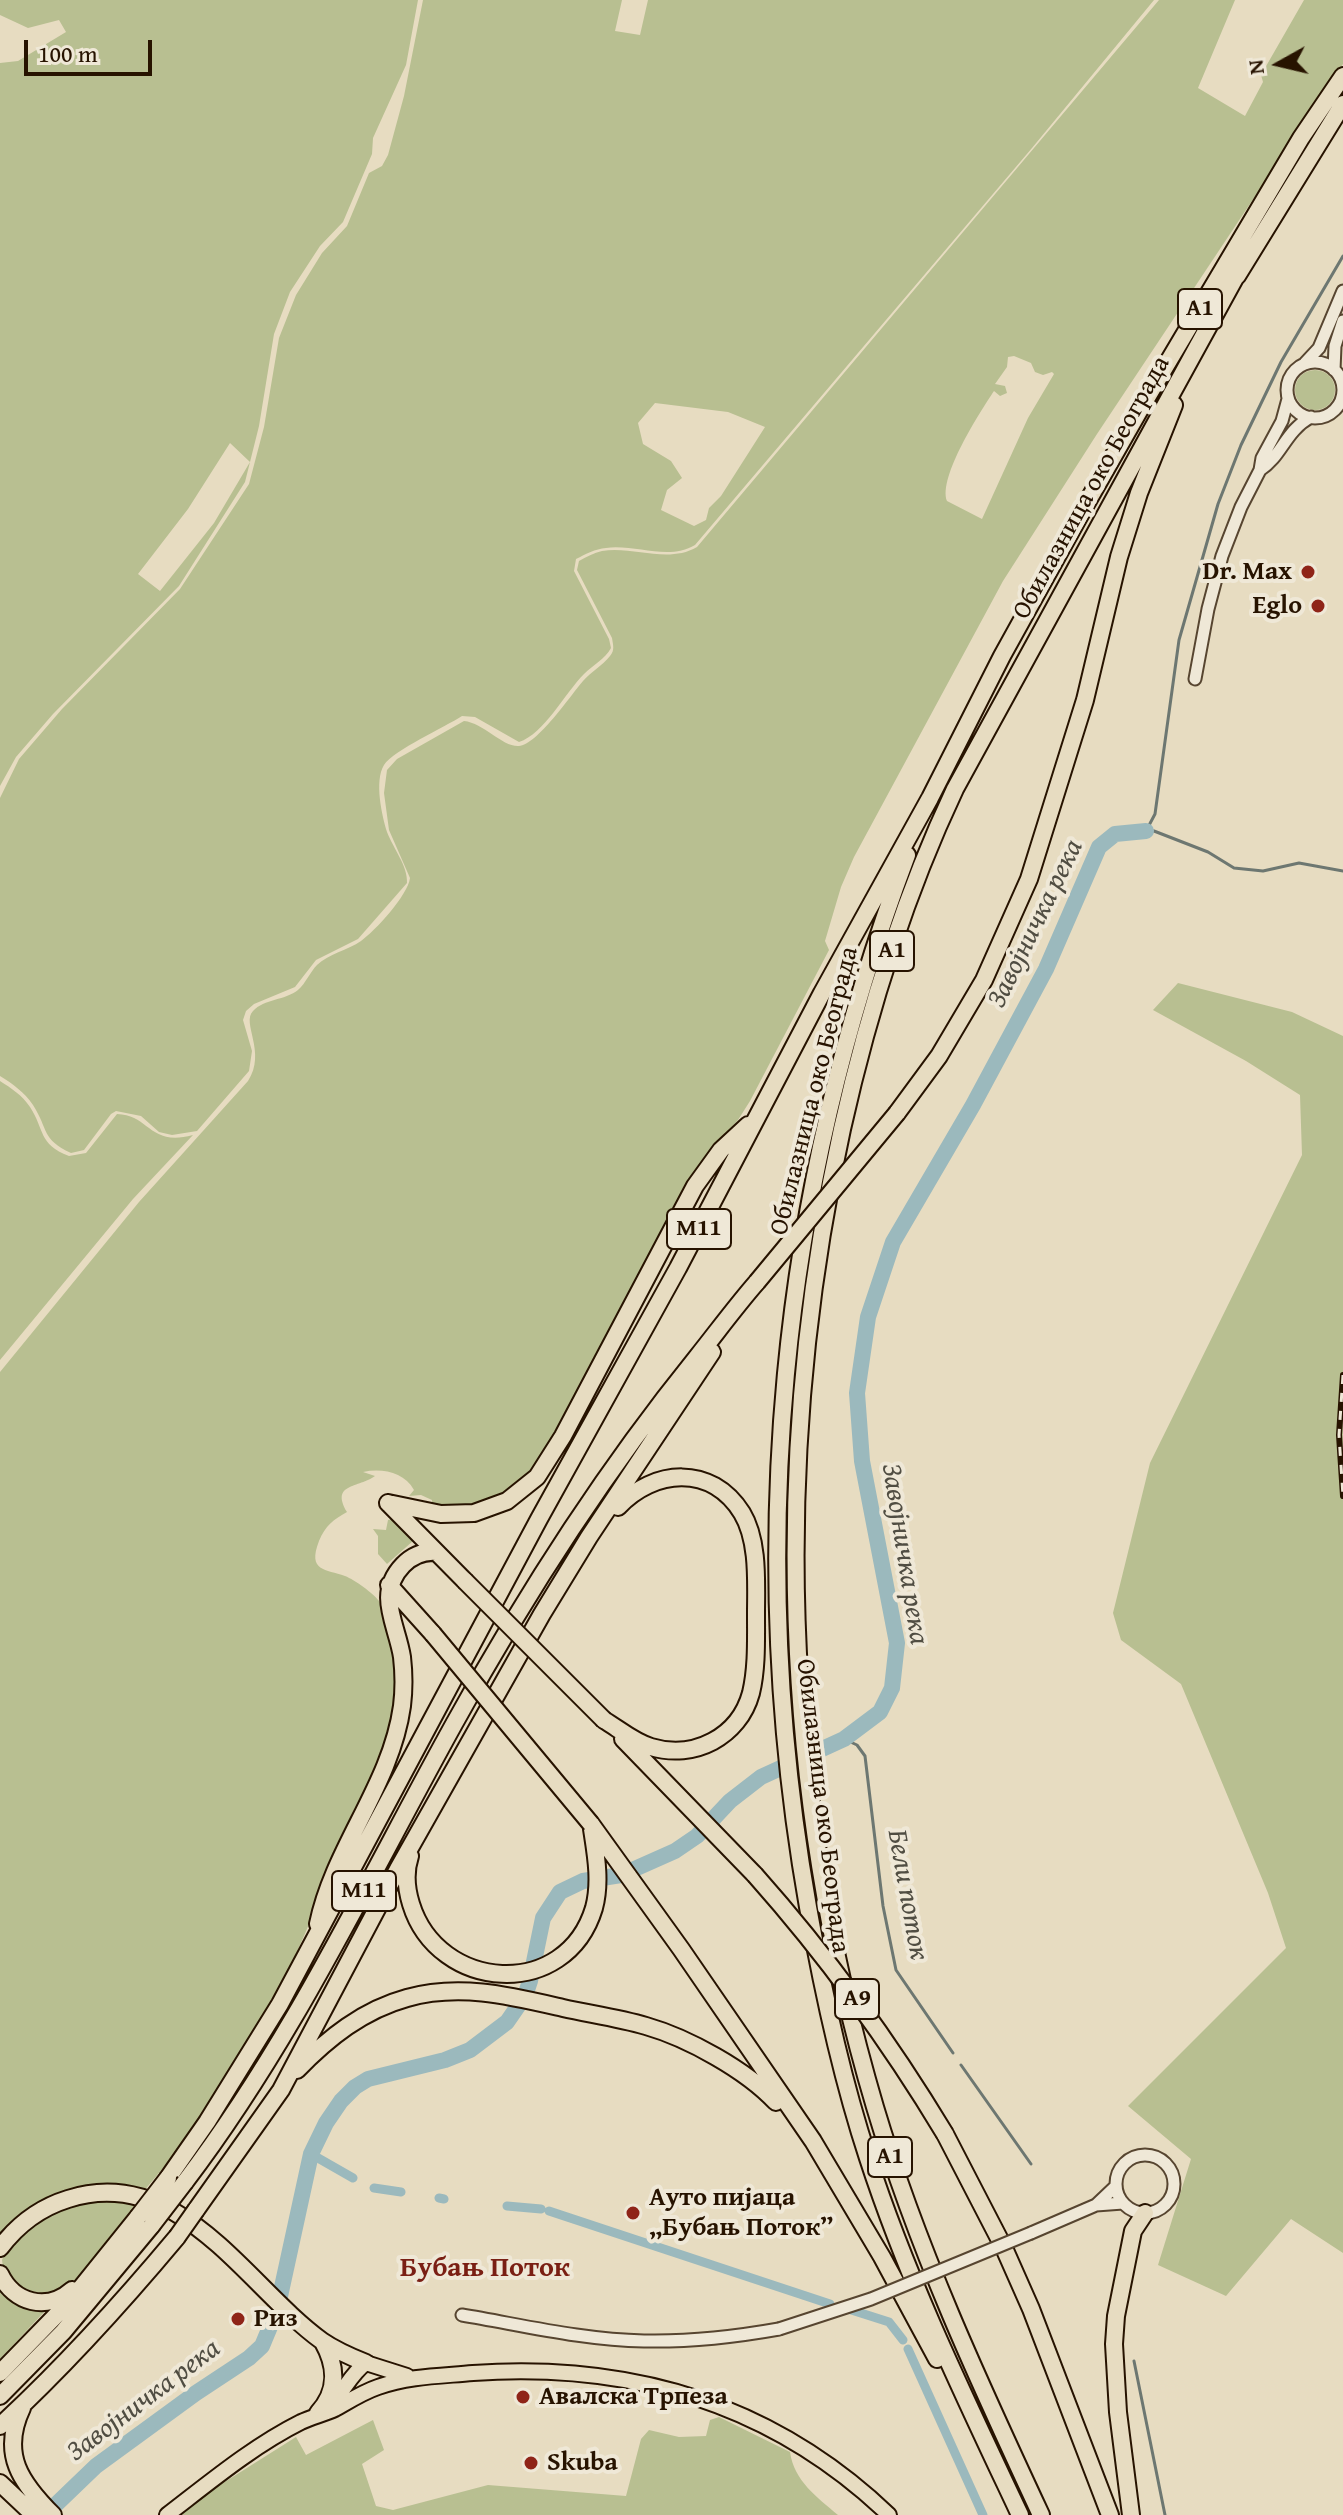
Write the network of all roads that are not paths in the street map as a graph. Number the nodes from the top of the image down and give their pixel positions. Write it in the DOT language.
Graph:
graph roads {
  1 [pos="1343,76"];
  2 [pos="1343,104"];
  3 [pos="1240,269"];
  4 [pos="1343,291"];
  5 [pos="1343,321"];
  6 [pos="1305,363"];
  7 [pos="1334,370"];
  8 [pos="1288,399"];
  9 [pos="1311,417"];
  10 [pos="1260,470"];
  11 [pos="1195,679"];
  12 [pos="930,798"];
  13 [pos="757,1116"];
  14 [pos="738,1304"];
  15 [pos="589,1537"];
  16 [pos="436,1552"];
  17 [pos="389,1585"];
  18 [pos="604,1720"];
  19 [pos="591,1824"];
  20 [pos="417,1836"];
  21 [pos="315,1941"];
  22 [pos="281,2090"];
  23 [pos="813,2141"];
  24 [pos="1116,2186"];
  25 [pos="1123,2203"];
  26 [pos="1096,2205"];
  27 [pos="1145,2213"];
  28 [pos="145,2221"];
  29 [pos="2,2247"];
  30 [pos="97,2268"];
  31 [pos="0,2274"];
  32 [pos="462,2315"];
  33 [pos="323,2342"];
  34 [pos="366,2363"];
  35 [pos="0,2373"];
  36 [pos="417,2377"];
  37 [pos="0,2396"];
  38 [pos="30,2399"];
  39 [pos="349,2401"];
  40 [pos="318,2413"];
  41 [pos="303,2422"];
  42 [pos="0,2426"];
  43 [pos="999,2471"];
  44 [pos="0,2483"];
  45 [pos="35,2509"];
  46 [pos="53,2515"];
  47 [pos="167,2515"];
  48 [pos="889,2515"];
  49 [pos="1020,2515"];
  50 [pos="1041,2515"];
  51 [pos="1110,2515"];
  52 [pos="1131,2515"];
  1 -- 12 [label="highway, A1"];
  2 -- 3 [label="highway, A1"];
  3 -- 14 [label="highway, bridge"];
  3 -- 50 [label="highway, Обилазница око Београда / A1"];
  4 -- 6 [label="street"];
  5 -- 7 [label="street"];
  6 -- 7 [label="street"];
  6 -- 8 [label="street"];
  7 -- 9 [label="street"];
  8 -- 9 [label="street"];
  8 -- 10 [label="street"];
  9 -- 10 [label="street"];
  10 -- 11 [label="street"];
  12 -- 13 [label="highway"];
  12 -- 43 [label="highway, Обилазница око Београда / A1"];
  13 -- 16 [label="highway, A9"];
  13 -- 21 [label="highway, M11"];
  14 -- 15 [label="highway"];
  14 -- 28 [label="highway, M11, bridge"];
  15 -- 18 [label="highway"];
  15 -- 20 [label="highway"];
  16 -- 17 [label="highway"];
  16 -- 18 [label="highway, A9, bridge"];
  17 -- 19 [label="highway, bridge"];
  17 -- 21 [label="highway"];
  18 -- 51 [label="highway, A9, bridge"];
  19 -- 20 [label="highway"];
  19 -- 23 [label="highway"];
  20 -- 22 [label="highway"];
  21 -- 28 [label="highway, M11, bridge"];
  22 -- 23 [label="highway"];
  22 -- 38 [label="highway, bridge"];
  23 -- 43 [label="highway"];
  24 -- 25 [label="street"];
  24 -- 26 [label="street"];
  24 -- 27 [label="street"];
  25 -- 26 [label="street"];
  25 -- 27 [label="street"];
  26 -- 32 [label="street, bridge"];
  27 -- 52 [label="highway"];
  28 -- 30 [label="highway, M11"];
  28 -- 37 [label="highway, M11"];
  29 -- 33 [label="highway"];
  30 -- 31 [label="highway"];
  30 -- 35 [label="highway, M11"];
  33 -- 34 [label="highway"];
  33 -- 40 [label="highway"];
  34 -- 36 [label="main road"];
  34 -- 39 [label="main road"];
  34 -- 40 [label="main road"];
  36 -- 39 [label="main road"];
  36 -- 48 [label="main road"];
  38 -- 42 [label="highway"];
  38 -- 45 [label="highway"];
  39 -- 41 [label="main road"];
  40 -- 41 [label="main road"];
  41 -- 47 [label="main road"];
  43 -- 49 [label="highway, Обилазница око Београда / A1"];
  44 -- 45 [label="highway"];
  45 -- 46 [label="highway"];
}
